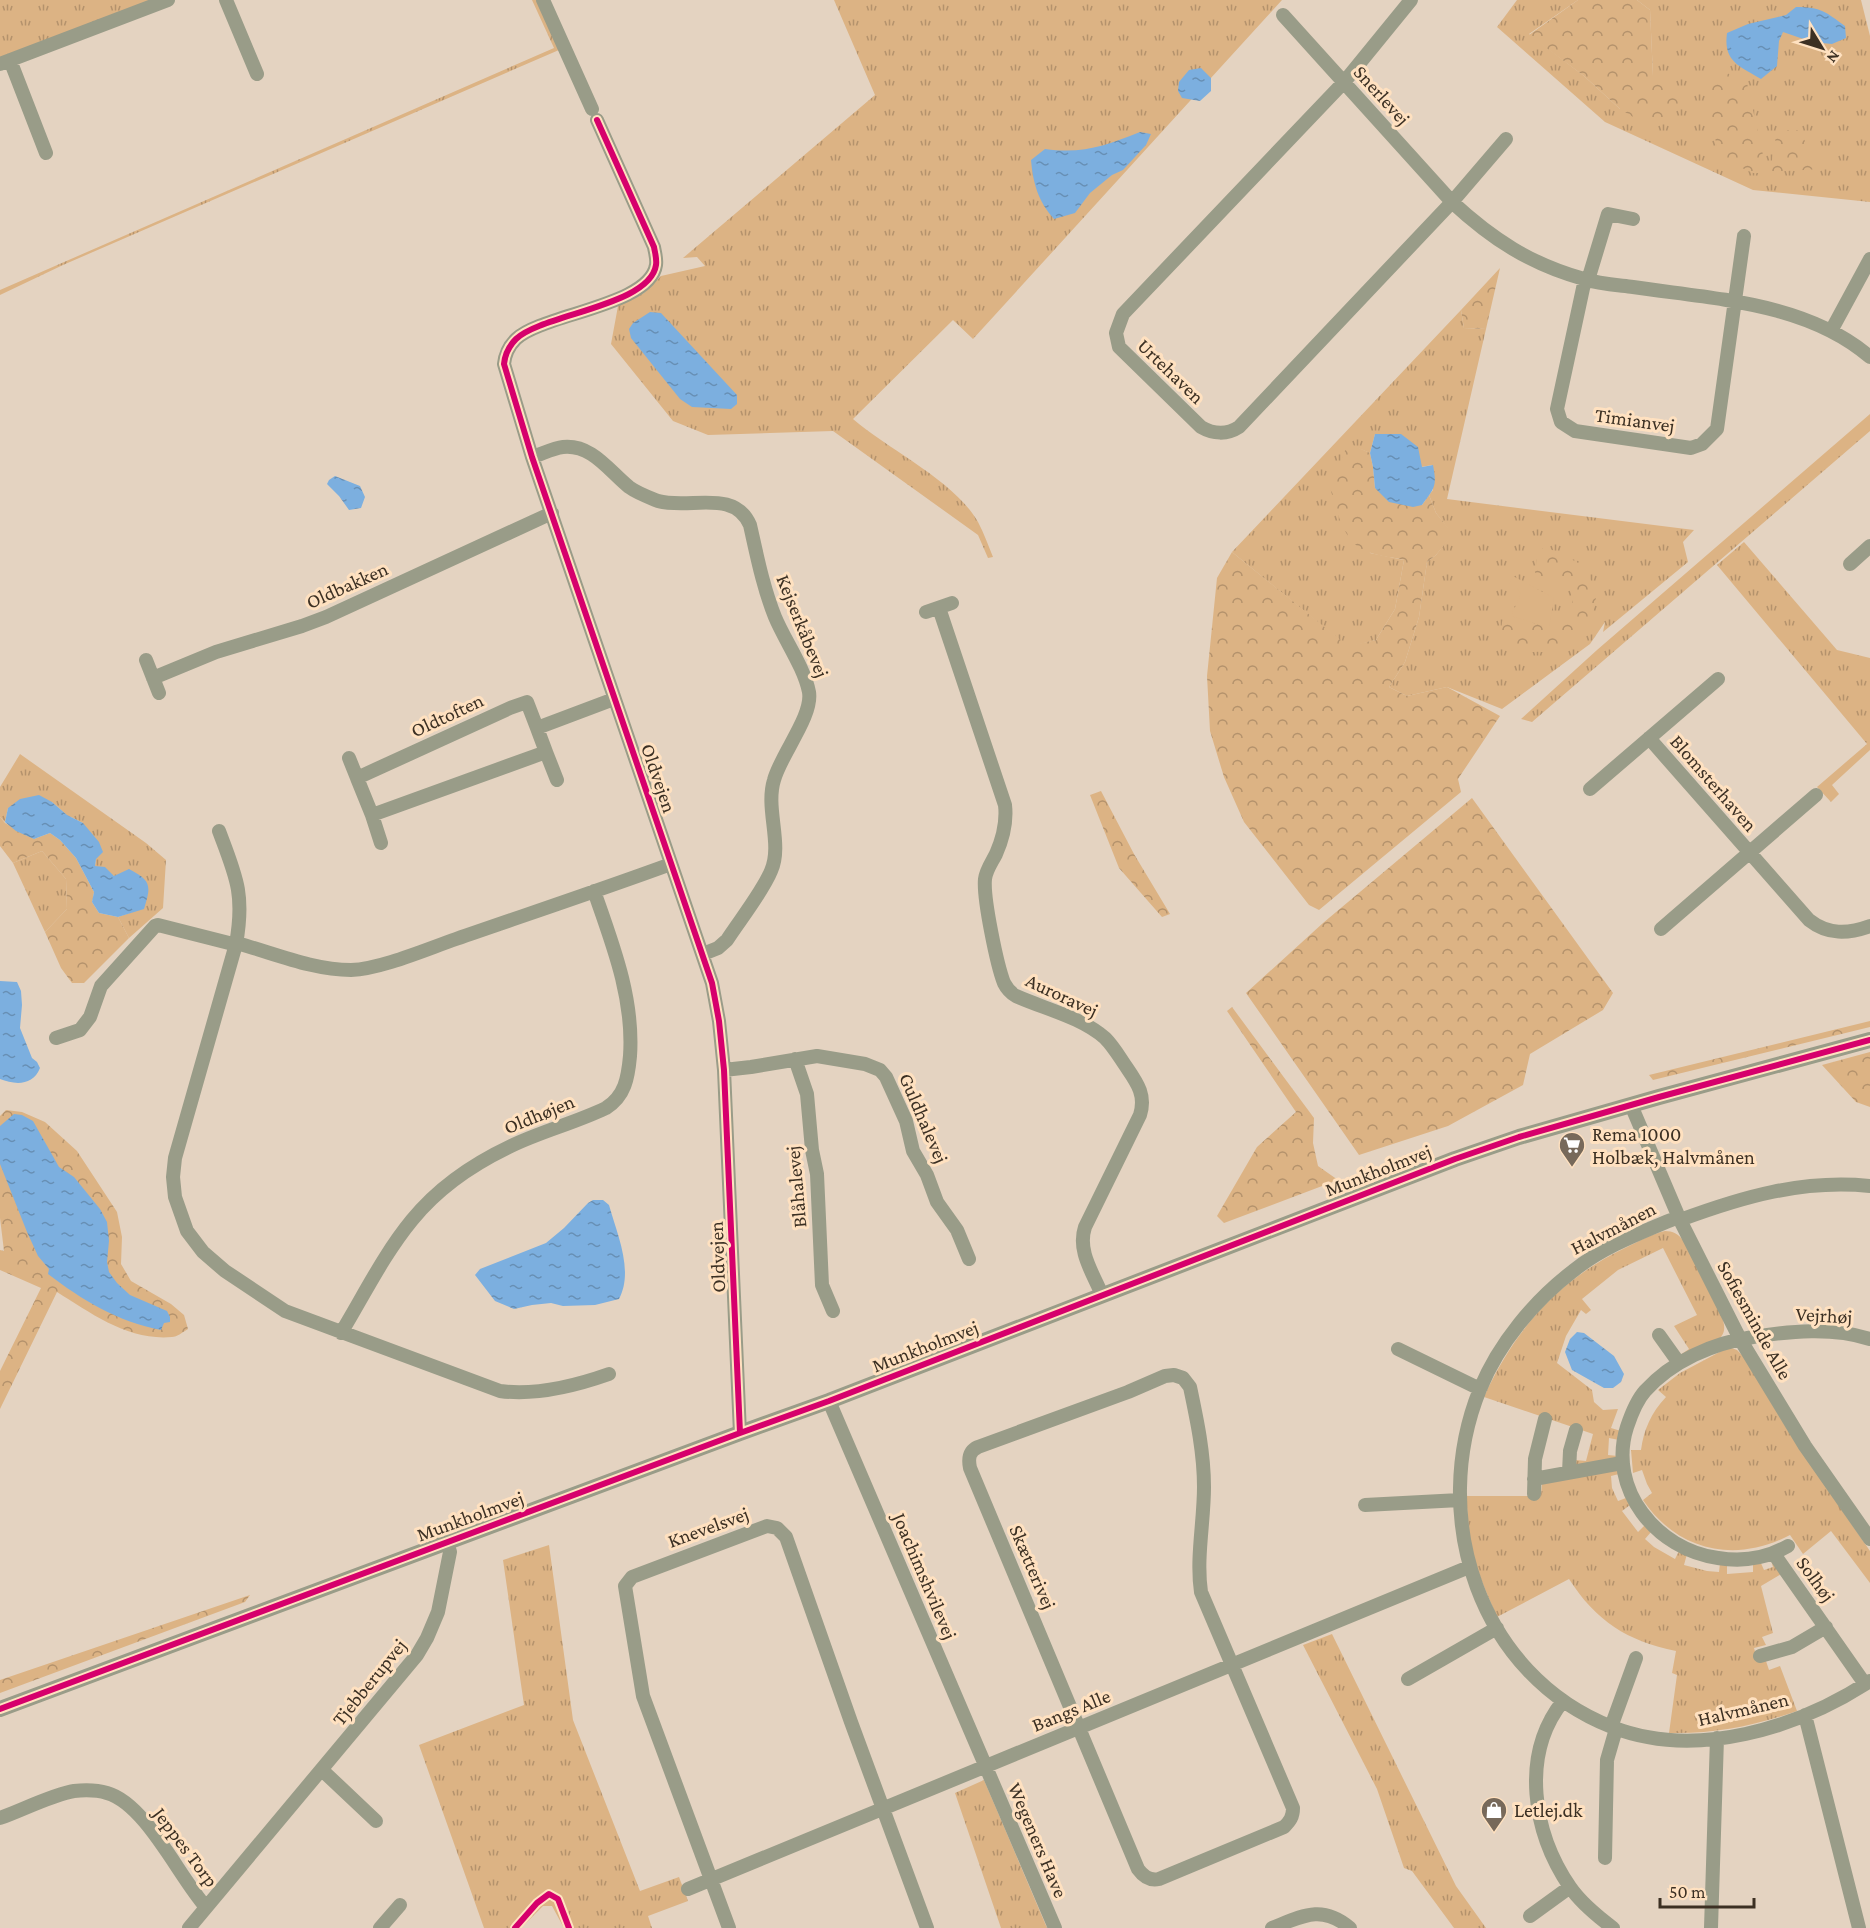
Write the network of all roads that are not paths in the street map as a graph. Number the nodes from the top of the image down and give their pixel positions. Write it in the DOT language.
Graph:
graph roads {
  1 [pos="168,0"];
  2 [pos="226,0"];
  3 [pos="543,0"];
  4 [pos="1411,0"];
  5 [pos="1283,15"];
  6 [pos="5,62"];
  7 [pos="257,74"];
  8 [pos="1345,81"];
  9 [pos="1506,139"];
  10 [pos="46,153"];
  11 [pos="1452,202"];
  12 [pos="1633,219"];
  13 [pos="1744,236"];
  14 [pos="1870,259"];
  15 [pos="1586,280"];
  16 [pos="1735,302"];
  17 [pos="1831,331"];
  18 [pos="1870,357"];
  19 [pos="532,457"];
  20 [pos="552,513"];
  21 [pos="1870,546"];
  22 [pos="1850,564"];
  23 [pos="939,608"];
  24 [pos="146,660"];
  25 [pos="153,678"];
  26 [pos="1718,679"];
  27 [pos="159,693"];
  28 [pos="614,699"];
  29 [pos="537,728"];
  30 [pos="1649,738"];
  31 [pos="546,752"];
  32 [pos="349,758"];
  33 [pos="357,778"];
  34 [pos="557,780"];
  35 [pos="1590,789"];
  36 [pos="1815,795"];
  37 [pos="372,815"];
  38 [pos="219,831"];
  39 [pos="381,843"];
  40 [pos="1749,853"];
  41 [pos="671,864"];
  42 [pos="594,891"];
  43 [pos="1870,926"];
  44 [pos="1661,929"];
  45 [pos="236,944"];
  46 [pos="703,954"];
  47 [pos="56,1038"];
  48 [pos="1870,1040"];
  49 [pos="795,1059"];
  50 [pos="724,1070"];
  51 [pos="1631,1106"];
  52 [pos="1870,1186"];
  53 [pos="1679,1219"];
  54 [pos="970,1259"];
  55 [pos="1102,1294"];
  56 [pos="833,1311"];
  57 [pos="341,1333"];
  58 [pos="1659,1335"];
  59 [pos="1740,1339"];
  60 [pos="1870,1339"];
  61 [pos="1398,1349"];
  62 [pos="1679,1363"];
  63 [pos="609,1374"];
  64 [pos="1480,1389"];
  65 [pos="829,1401"];
  66 [pos="1545,1419"];
  67 [pos="1576,1430"];
  68 [pos="740,1432"];
  69 [pos="1622,1463"];
  70 [pos="1569,1472"];
  71 [pos="1534,1479"];
  72 [pos="1534,1494"];
  73 [pos="1460,1500"];
  74 [pos="1365,1505"];
  75 [pos="1870,1539"];
  76 [pos="447,1542"];
  77 [pos="1788,1546"];
  78 [pos="1774,1554"];
  79 [pos="1469,1567"];
  80 [pos="1826,1627"];
  81 [pos="1497,1628"];
  82 [pos="1760,1656"];
  83 [pos="1636,1658"];
  84 [pos="1231,1665"];
  85 [pos="1407,1679"];
  86 [pos="1868,1682"];
  87 [pos="1563,1701"];
  88 [pos="0,1709"];
  89 [pos="1805,1715"];
  90 [pos="1078,1728"];
  91 [pos="1614,1728"];
  92 [pos="1717,1738"];
  93 [pos="985,1767"];
  94 [pos="322,1770"];
  95 [pos="883,1809"];
  96 [pos="0,1818"];
  97 [pos="376,1821"];
  98 [pos="1605,1858"];
  99 [pos="711,1880"];
  100 [pos="1570,1887"];
  101 [pos="688,1889"];
  102 [pos="400,1905"];
  103 [pos="206,1907"];
  104 [pos="1530,1916"];
  105 [pos="189,1928"];
  106 [pos="380,1928"];
  107 [pos="729,1928"];
  108 [pos="927,1928"];
  109 [pos="1055,1928"];
  110 [pos="1272,1928"];
  111 [pos="1350,1928"];
  112 [pos="1613,1928"];
  113 [pos="1711,1928"];
  114 [pos="1859,1928"];
  1 -- 6 [label="street"];
  2 -- 7 [label="street"];
  3 -- 19 [label="street, Oldvejen"];
  4 -- 8 [label="street"];
  5 -- 8 [label="street, Snerlevej"];
  6 -- 10 [label="street"];
  8 -- 11 [label="street, Snerlevej"];
  8 -- 11 [label="street, Urtehaven"];
  9 -- 11 [label="street"];
  11 -- 15 [label="street, Snerlevej"];
  12 -- 15 [label="street"];
  13 -- 16 [label="street"];
  14 -- 17 [label="street"];
  15 -- 16 [label="street, Snerlevej"];
  15 -- 16 [label="street, Timianvej"];
  16 -- 17 [label="street, Snerlevej"];
  17 -- 18 [label="street, Snerlevej"];
  19 -- 20 [label="street, Oldvejen"];
  19 -- 46 [label="street, Kejserkåbevej"];
  20 -- 25 [label="street, Oldbakken"];
  20 -- 28 [label="street, Oldvejen"];
  21 -- 22 [label="street"];
  23 -- 55 [label="street, Auroravej"];
  24 -- 25 [label="street"];
  25 -- 27 [label="street"];
  26 -- 30 [label="street, Blomsterhaven"];
  28 -- 29 [label="street"];
  28 -- 41 [label="street, Oldvejen"];
  29 -- 31 [label="street, Oldtoften"];
  29 -- 33 [label="street, Oldtoften"];
  30 -- 35 [label="street, Blomsterhaven"];
  30 -- 40 [label="street, Blomsterhaven"];
  31 -- 34 [label="street, Oldtoften"];
  31 -- 37 [label="street"];
  32 -- 33 [label="street"];
  33 -- 37 [label="street"];
  36 -- 40 [label="street, Blomsterhaven"];
  37 -- 39 [label="street"];
  38 -- 45 [label="street"];
  40 -- 43 [label="street, Blomsterhaven"];
  40 -- 44 [label="street, Blomsterhaven"];
  41 -- 42 [label="street"];
  41 -- 46 [label="street, Oldvejen"];
  42 -- 45 [label="street"];
  42 -- 57 [label="street, Oldhøjen"];
  45 -- 47 [label="street"];
  45 -- 57 [label="street"];
  46 -- 50 [label="street, Oldvejen"];
  48 -- 51 [label="street, Munkholmvej"];
  49 -- 50 [label="street, Guldhalevej"];
  49 -- 54 [label="street, Guldhalevej"];
  49 -- 56 [label="street, Blåhalevej"];
  50 -- 68 [label="street, Oldvejen"];
  51 -- 53 [label="street, Sofiesminde Alle"];
  51 -- 55 [label="street, Munkholmvej"];
  52 -- 53 [label="street, Halvmånen"];
  53 -- 59 [label="street, Sofiesminde Alle"];
  53 -- 64 [label="street, Halvmånen"];
  55 -- 65 [label="street, Munkholmvej"];
  57 -- 63 [label="street"];
  58 -- 62 [label="street"];
  59 -- 60 [label="street, Vejrhøj"];
  59 -- 62 [label="street, Solhøj"];
  59 -- 75 [label="street, Sofiesminde Alle"];
  61 -- 64 [label="street"];
  62 -- 69 [label="street, Solhøj"];
  64 -- 73 [label="street, Halvmånen"];
  65 -- 68 [label="street, Munkholmvej"];
  65 -- 93 [label="street, Joachimshvilevej"];
  66 -- 71 [label="street"];
  67 -- 70 [label="street"];
  68 -- 76 [label="street, Munkholmvej"];
  69 -- 70 [label="street"];
  69 -- 78 [label="street, Solhøj"];
  70 -- 71 [label="street"];
  71 -- 72 [label="street"];
  73 -- 74 [label="street"];
  73 -- 79 [label="street, Halvmånen"];
  76 -- 88 [label="street, Munkholmvej"];
  76 -- 94 [label="street, Tjebberupvej"];
  77 -- 78 [label="street, Solhøj"];
  78 -- 80 [label="street, Solhøj"];
  79 -- 81 [label="street, Halvmånen"];
  79 -- 84 [label="street, Bangs Alle"];
  80 -- 82 [label="street, Solhøj"];
  80 -- 86 [label="street, Solhøj"];
  81 -- 85 [label="street"];
  81 -- 87 [label="street, Halvmånen"];
  83 -- 91 [label="street"];
  84 -- 90 [label="street, Bangs Alle"];
  84 -- 90 [label="street, Skætterivej"];
  84 -- 90 [label="street, Skætterivej"];
  86 -- 89 [label="street, Halvmånen"];
  87 -- 91 [label="street, Halvmånen"];
  87 -- 100 [label="street"];
  89 -- 92 [label="street, Halvmånen"];
  89 -- 114 [label="street"];
  90 -- 93 [label="street, Bangs Alle"];
  91 -- 92 [label="street, Halvmånen"];
  91 -- 98 [label="street"];
  92 -- 113 [label="street"];
  93 -- 95 [label="street, Bangs Alle"];
  93 -- 109 [label="street, Wegeners Have"];
  94 -- 97 [label="street"];
  94 -- 103 [label="street, Tjebberupvej"];
  95 -- 99 [label="street, Bangs Alle"];
  95 -- 99 [label="street, Knevelsvej"];
  95 -- 108 [label="street, Knevelsvej"];
  96 -- 103 [label="street, Jeppes Torp"];
  99 -- 101 [label="street, Bangs Alle"];
  99 -- 107 [label="street, Knevelsvej"];
  100 -- 104 [label="street"];
  100 -- 112 [label="street"];
  102 -- 106 [label="street"];
  103 -- 105 [label="street, Tjebberupvej"];
  110 -- 111 [label="street"];
}
